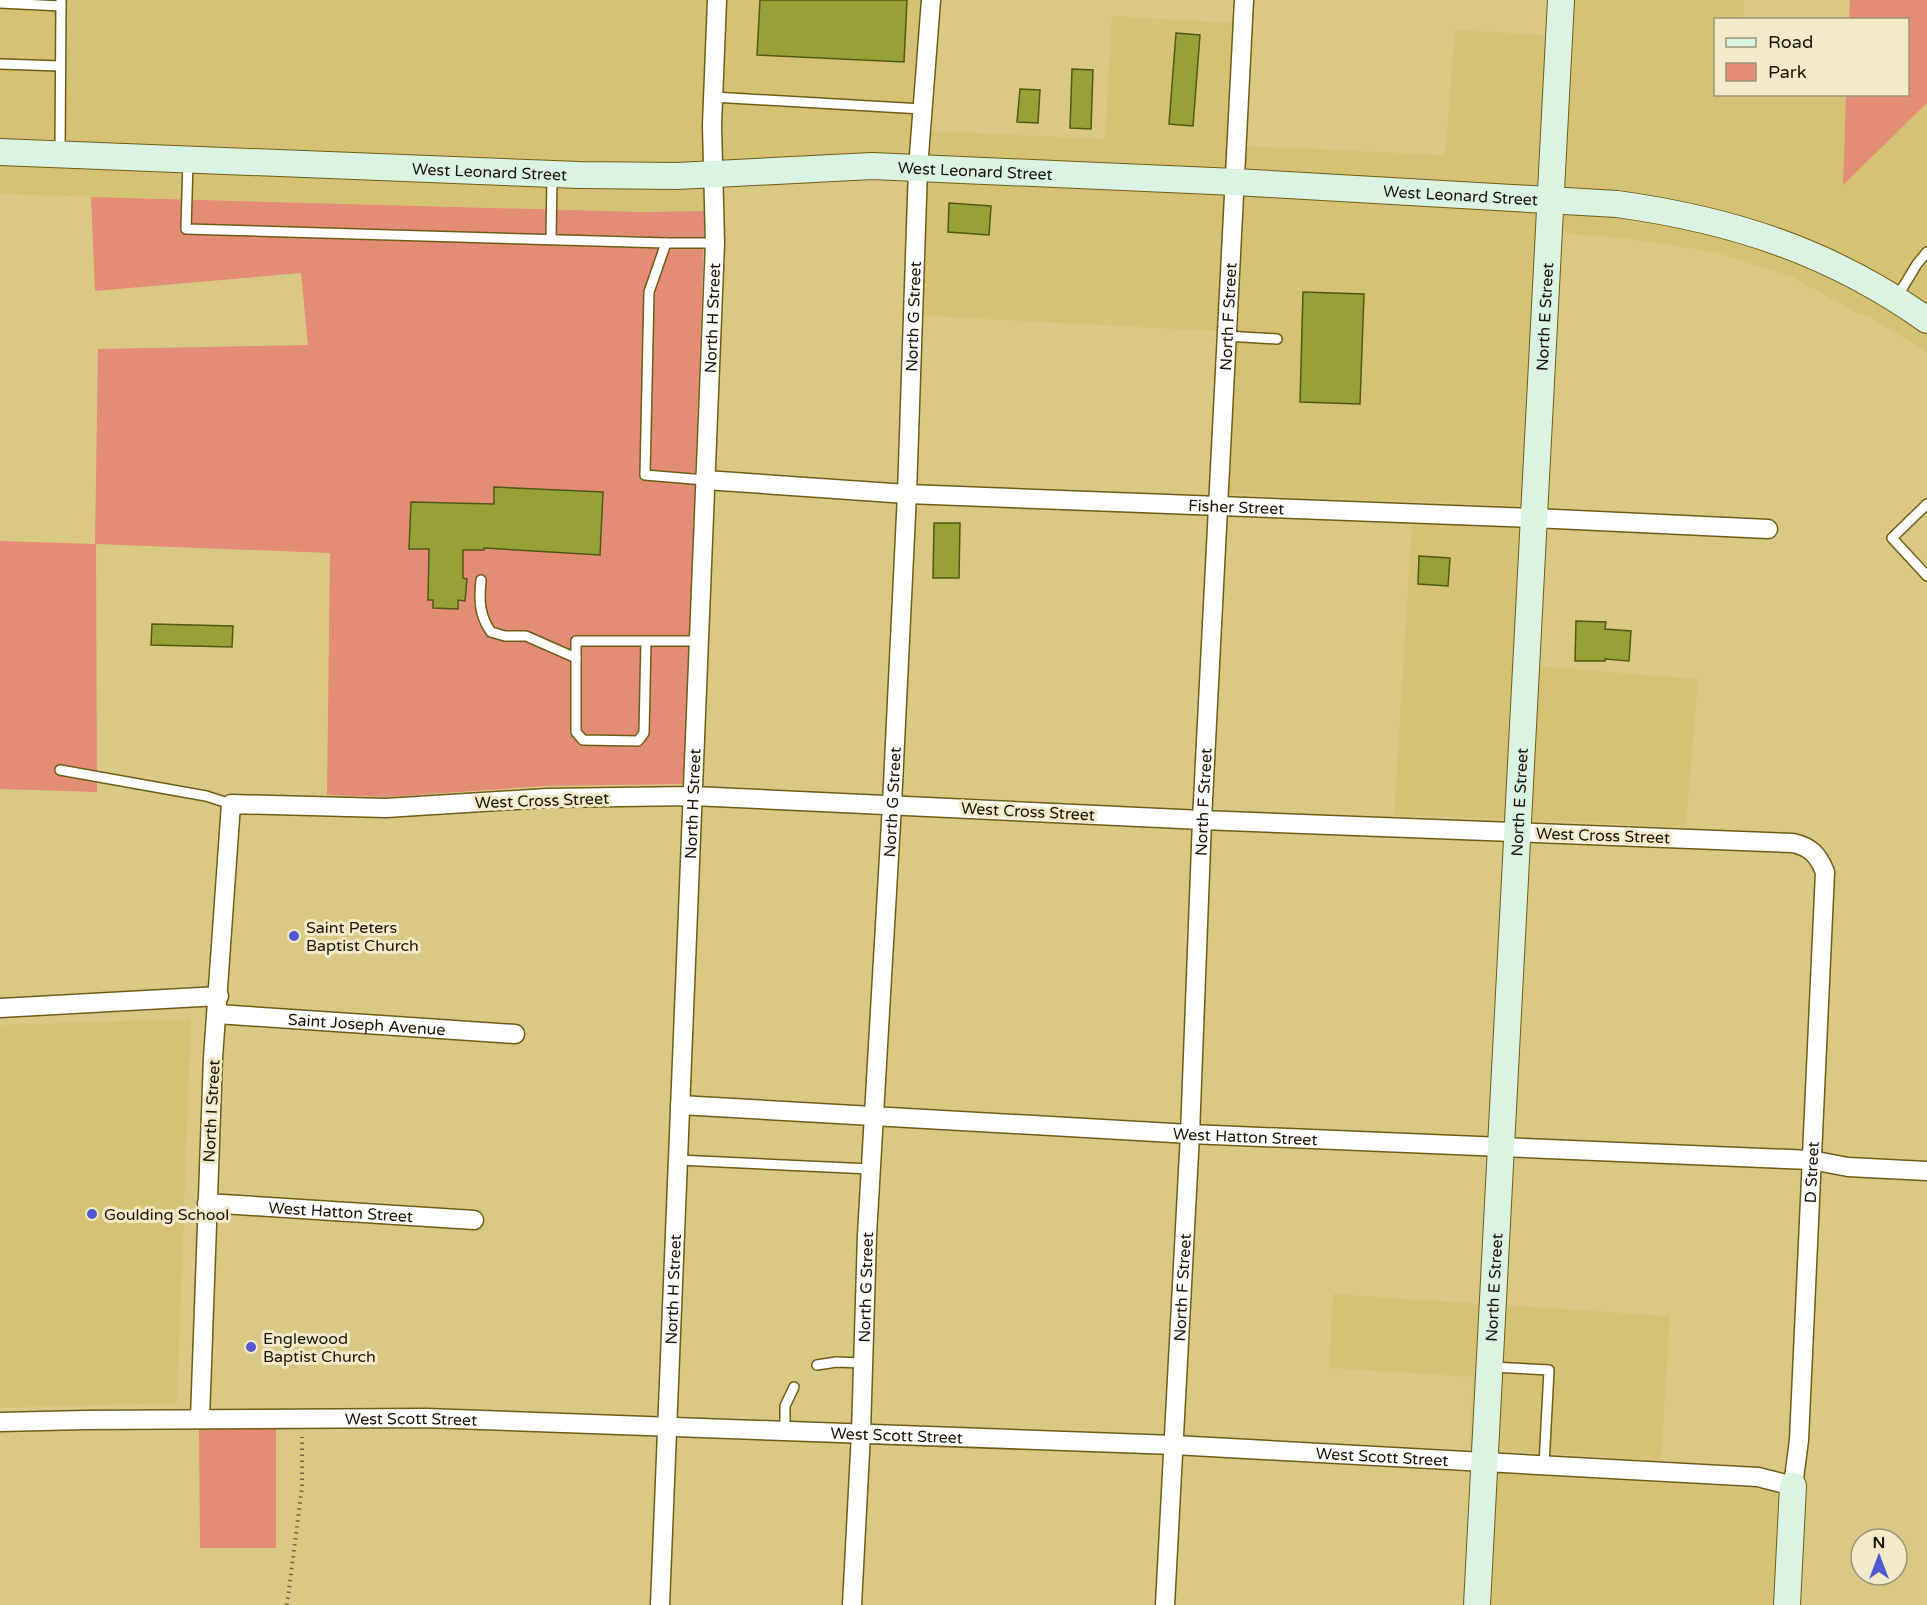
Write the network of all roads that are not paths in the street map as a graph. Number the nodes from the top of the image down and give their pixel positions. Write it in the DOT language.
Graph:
graph roads {
  1 [pos="717,0"];
  2 [pos="931,0"];
  3 [pos="1244,0"];
  4 [pos="1561,0"];
  5 [pos="0,3"];
  6 [pos="61,3"];
  7 [pos="0,64"];
  8 [pos="60,66"];
  9 [pos="713,97"];
  10 [pos="922,109"];
  11 [pos="0,152"];
  12 [pos="60,154"];
  13 [pos="188,159"];
  14 [pos="918,168"];
  15 [pos="714,173"];
  16 [pos="552,174"];
  17 [pos="1234,182"];
  18 [pos="1550,200"];
  19 [pos="551,239"];
  20 [pos="666,243"];
  21 [pos="715,243"];
  22 [pos="1927,252"];
  23 [pos="1896,299"];
  24 [pos="1927,320"];
  25 [pos="1226,336"];
  26 [pos="1277,339"];
  27 [pos="705,480"];
  28 [pos="907,494"];
  29 [pos="1927,504"];
  30 [pos="1218,505"];
  31 [pos="1534,518"];
  32 [pos="1768,529"];
  33 [pos="1927,576"];
  34 [pos="481,580"];
  35 [pos="646,641"];
  36 [pos="699,641"];
  37 [pos="576,658"];
  38 [pos="60,770"];
  39 [pos="693,796"];
  40 [pos="231,804"];
  41 [pos="892,805"];
  42 [pos="1202,820"];
  43 [pos="1518,831"];
  44 [pos="1819,858"];
  45 [pos="218,1005"];
  46 [pos="0,1009"];
  47 [pos="515,1034"];
  48 [pos="680,1105"];
  49 [pos="874,1115"];
  50 [pos="1190,1134"];
  51 [pos="1501,1148"];
  52 [pos="678,1160"];
  53 [pos="1811,1160"];
  54 [pos="871,1169"];
  55 [pos="1927,1171"];
  56 [pos="207,1203"];
  57 [pos="474,1220"];
  58 [pos="862,1363"];
  59 [pos="817,1365"];
  60 [pos="1490,1367"];
  61 [pos="794,1387"];
  62 [pos="200,1419"];
  63 [pos="0,1422"];
  64 [pos="667,1427"];
  65 [pos="785,1431"];
  66 [pos="861,1433"];
  67 [pos="1174,1446"];
  68 [pos="1485,1461"];
  69 [pos="1544,1465"];
  70 [pos="1792,1486"];
  71 [pos="660,1605"];
  72 [pos="852,1605"];
  73 [pos="1165,1605"];
  74 [pos="1478,1605"];
  75 [pos="1787,1605"];
  1 -- 9 [label="street, North H Street"];
  2 -- 10 [label="street, North G Street"];
  3 -- 17 [label="street, North F Street"];
  4 -- 18 [label="street, North E Street"];
  5 -- 6 [label="lane"];
  6 -- 8 [label="lane"];
  7 -- 8 [label="lane"];
  8 -- 12 [label="lane"];
  9 -- 10 [label="lane"];
  9 -- 15 [label="street, North H Street"];
  10 -- 14 [label="street, North G Street"];
  11 -- 12 [label="street, West Leonard Street"];
  12 -- 13 [label="street, West Leonard Street"];
  13 -- 16 [label="street, West Leonard Street"];
  13 -- 19 [label="lane"];
  14 -- 15 [label="street, West Leonard Street"];
  14 -- 17 [label="street, West Leonard Street"];
  14 -- 28 [label="street, North G Street"];
  15 -- 16 [label="street, West Leonard Street"];
  15 -- 21 [label="street, North H Street"];
  16 -- 19 [label="lane"];
  17 -- 18 [label="street, West Leonard Street"];
  17 -- 25 [label="street, North F Street"];
  18 -- 23 [label="street, West Leonard Street"];
  18 -- 31 [label="street, North E Street"];
  19 -- 20 [label="lane"];
  20 -- 21 [label="lane"];
  20 -- 27 [label="lane"];
  21 -- 27 [label="street, North H Street"];
  22 -- 23 [label="lane"];
  23 -- 24 [label="street, West Leonard Street"];
  25 -- 26 [label="lane"];
  25 -- 30 [label="street, North F Street"];
  27 -- 28 [label="street, Fisher Street"];
  27 -- 36 [label="street, North H Street"];
  28 -- 30 [label="street, Fisher Street"];
  28 -- 41 [label="street, North G Street"];
  29 -- 33 [label="lane"];
  30 -- 31 [label="street, Fisher Street"];
  30 -- 42 [label="street, North F Street"];
  31 -- 32 [label="street, Fisher Street"];
  31 -- 43 [label="street, North E Street"];
  34 -- 37 [label="lane"];
  35 -- 36 [label="lane"];
  35 -- 37 [label="lane"];
  35 -- 37 [label="lane"];
  36 -- 39 [label="street, North H Street"];
  38 -- 40 [label="lane"];
  39 -- 40 [label="street, West Cross Street"];
  39 -- 41 [label="street, West Cross Street"];
  39 -- 48 [label="street, North H Street"];
  40 -- 45 [label="street, North I Street"];
  41 -- 42 [label="street, West Cross Street"];
  41 -- 49 [label="street, North G Street"];
  42 -- 43 [label="street, West Cross Street"];
  42 -- 50 [label="street, North F Street"];
  43 -- 44 [label="street, West Cross Street"];
  43 -- 51 [label="street, North E Street"];
  44 -- 53 [label="street, D Street"];
  45 -- 46 [label="street, Saint Joseph Avenue"];
  45 -- 47 [label="street, Saint Joseph Avenue"];
  45 -- 56 [label="street, North I Street"];
  48 -- 49 [label="street, West Hatton Street"];
  48 -- 52 [label="street, North H Street"];
  49 -- 50 [label="street, West Hatton Street"];
  49 -- 54 [label="street, North G Street"];
  50 -- 51 [label="street, West Hatton Street"];
  50 -- 67 [label="street, North F Street"];
  51 -- 53 [label="street, West Hatton Street"];
  51 -- 60 [label="street, North E Street"];
  52 -- 54 [label="lane"];
  52 -- 64 [label="street, North H Street"];
  53 -- 55 [label="street, West Hatton Street"];
  53 -- 70 [label="street, D Street"];
  54 -- 58 [label="street, North G Street"];
  56 -- 57 [label="street, West Hatton Street"];
  56 -- 62 [label="street, North I Street"];
  58 -- 59 [label="lane"];
  58 -- 66 [label="street, North G Street"];
  60 -- 68 [label="street, North E Street"];
  60 -- 69 [label="lane"];
  61 -- 65 [label="lane"];
  62 -- 63 [label="street, West Scott Street"];
  62 -- 64 [label="street, West Scott Street"];
  64 -- 65 [label="street, West Scott Street"];
  64 -- 71 [label="street, North H Street"];
  65 -- 66 [label="street, West Scott Street"];
  66 -- 67 [label="street, West Scott Street"];
  66 -- 72 [label="street, North G Street"];
  67 -- 68 [label="street, West Scott Street"];
  67 -- 73 [label="street, North F Street"];
  68 -- 69 [label="street, West Scott Street"];
  68 -- 74 [label="street, North E Street"];
  69 -- 70 [label="street, West Scott Street"];
  70 -- 75 [label="street"];
}
